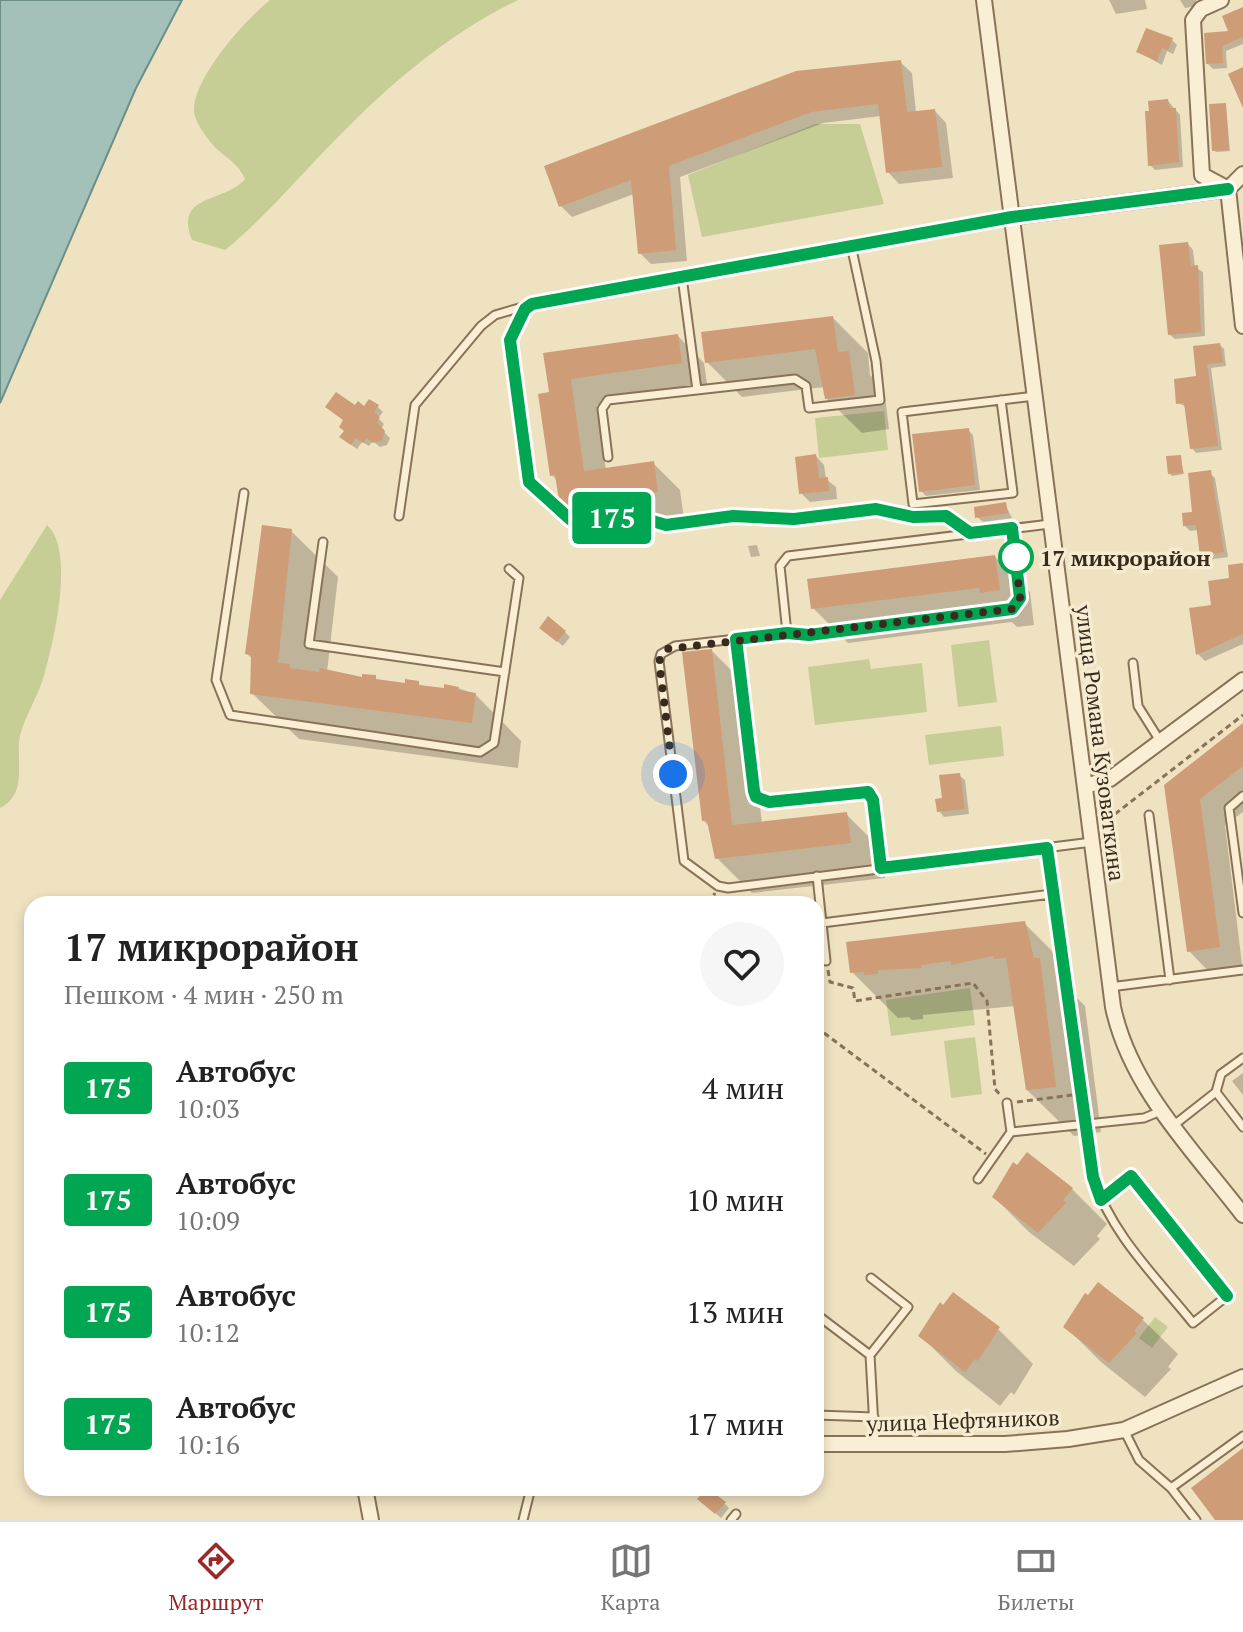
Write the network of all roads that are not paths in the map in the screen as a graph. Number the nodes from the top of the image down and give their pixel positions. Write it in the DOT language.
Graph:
graph roads {
  1 [pos="984,0"];
  2 [pos="1221,0"];
  3 [pos="1243,174"];
  4 [pos="1228,189"];
  5 [pos="1012,217"];
  6 [pos="851,245"];
  7 [pos="682,277"];
  8 [pos="532,304"];
  9 [pos="1243,326"];
  10 [pos="697,390"];
  11 [pos="1035,396"];
  12 [pos="1001,400"];
  13 [pos="608,457"];
  14 [pos="244,493"];
  15 [pos="399,516"];
  16 [pos="1051,524"];
  17 [pos="1012,528"];
  18 [pos="970,533"];
  19 [pos="323,542"];
  20 [pos="509,569"];
  21 [pos="787,633"];
  22 [pos="736,639"];
  23 [pos="1133,663"];
  24 [pos="505,672"];
  25 [pos="1243,680"];
  26 [pos="1160,741"];
  27 [pos="1085,786"];
  28 [pos="1243,796"];
  29 [pos="1149,815"];
  30 [pos="1092,842"];
  31 [pos="1047,848"];
  32 [pos="881,868"];
  33 [pos="817,876"];
  34 [pos="1052,894"];
  35 [pos="819,896"];
  36 [pos="1243,913"];
  37 [pos="824,923"];
  38 [pos="824,942"];
  39 [pos="826,961"];
  40 [pos="1243,970"];
  41 [pos="1170,980"];
  42 [pos="1110,987"];
  43 [pos="1243,1058"];
  44 [pos="1216,1092"];
  45 [pos="1007,1103"];
  46 [pos="1163,1110"];
  47 [pos="1086,1124"];
  48 [pos="1174,1125"];
  49 [pos="1243,1127"];
  50 [pos="1011,1132"];
  51 [pos="978,1179"];
  52 [pos="1101,1200"];
  53 [pos="1243,1215"];
  54 [pos="871,1278"];
  55 [pos="824,1320"];
  56 [pos="870,1355"];
  57 [pos="1243,1377"];
  58 [pos="824,1415"];
  59 [pos="874,1417"];
  60 [pos="1124,1430"];
  61 [pos="1243,1436"];
  62 [pos="824,1444"];
  63 [pos="875,1445"];
  64 [pos="1171,1488"];
  65 [pos="366,1496"];
  66 [pos="529,1496"];
  67 [pos="371,1520"];
  68 [pos="523,1520"];
  69 [pos="1196,1520"];
  1 -- 5 [label="street, улица Романа Кузоваткина"];
  2 -- 4 [label="street"];
  3 -- 4 [label="street"];
  4 -- 5 [label="street"];
  4 -- 9 [label="street"];
  5 -- 6 [label="lane"];
  5 -- 11 [label="street, улица Романа Кузоваткина"];
  6 -- 7 [label="lane"];
  6 -- 10 [label="lane"];
  7 -- 8 [label="lane"];
  7 -- 10 [label="lane"];
  8 -- 15 [label="lane"];
  8 -- 18 [label="lane"];
  10 -- 13 [label="lane"];
  11 -- 12 [label="lane"];
  11 -- 16 [label="street, улица Романа Кузоваткина"];
  12 -- 12 [label="lane"];
  14 -- 24 [label="lane"];
  16 -- 17 [label="lane"];
  16 -- 27 [label="street, улица Романа Кузоваткина"];
  17 -- 18 [label="lane"];
  17 -- 21 [label="lane"];
  18 -- 21 [label="lane"];
  19 -- 24 [label="lane"];
  20 -- 24 [label="lane"];
  21 -- 22 [label="lane"];
  22 -- 32 [label="lane"];
  22 -- 33 [label="lane"];
  23 -- 26 [label="lane"];
  25 -- 26 [label="street"];
  26 -- 27 [label="street"];
  27 -- 30 [label="street, улица Романа Кузоваткина"];
  28 -- 36 [label="lane"];
  29 -- 41 [label="lane"];
  30 -- 31 [label="lane"];
  30 -- 42 [label="street, улица Романа Кузоваткина"];
  31 -- 32 [label="lane"];
  31 -- 34 [label="lane"];
  32 -- 33 [label="lane"];
  33 -- 35 [label="lane"];
  34 -- 37 [label="lane"];
  34 -- 47 [label="lane"];
  38 -- 39 [label="lane"];
  40 -- 41 [label="lane"];
  41 -- 42 [label="lane"];
  42 -- 46 [label="street, улица Романа Кузоваткина"];
  43 -- 44 [label="lane"];
  44 -- 48 [label="lane"];
  44 -- 49 [label="lane"];
  45 -- 50 [label="lane"];
  46 -- 47 [label="lane"];
  46 -- 48 [label="street, улица Романа Кузоваткина"];
  47 -- 50 [label="lane"];
  47 -- 52 [label="lane"];
  48 -- 53 [label="street, улица Романа Кузоваткина"];
  50 -- 51 [label="lane"];
  52 -- 52 [label="lane"];
  54 -- 56 [label="lane"];
  55 -- 56 [label="lane"];
  56 -- 59 [label="lane"];
  57 -- 60 [label="street, улица Нефтяников"];
  58 -- 59 [label="lane"];
  59 -- 63 [label="lane"];
  60 -- 63 [label="street, улица Нефтяников"];
  60 -- 64 [label="lane"];
  61 -- 64 [label="lane"];
  62 -- 63 [label="street, улица Нефтяников"];
  64 -- 69 [label="lane"];
  65 -- 67 [label="street"];
  66 -- 68 [label="lane"];
}
